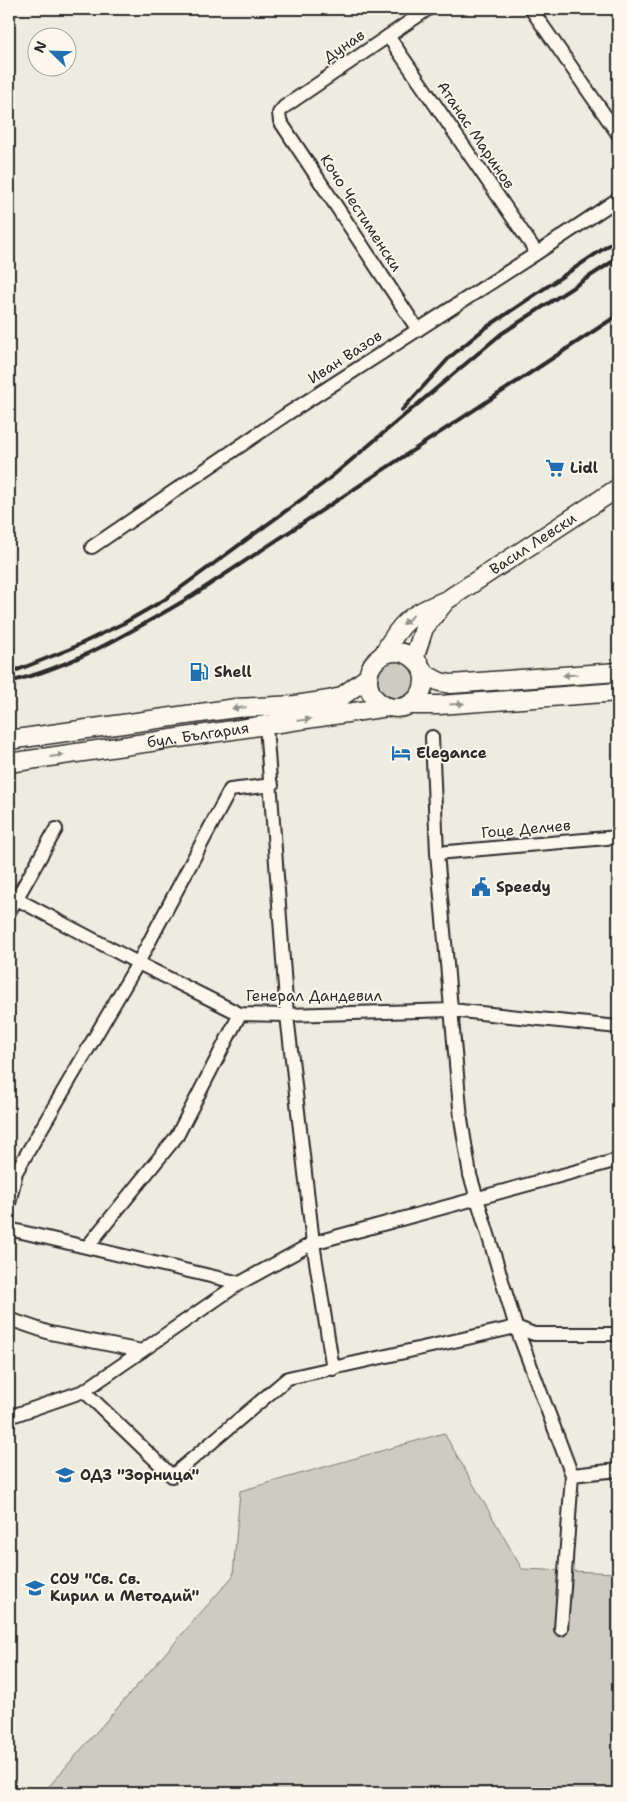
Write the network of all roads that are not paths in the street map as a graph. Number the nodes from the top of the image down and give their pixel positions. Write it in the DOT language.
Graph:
graph roads {
  1 [pos="428,9"];
  2 [pos="531,9"];
  3 [pos="388,36"];
  4 [pos="280,113"];
  5 [pos="618,134"];
  6 [pos="618,199"];
  7 [pos="537,253"];
  8 [pos="418,330"];
  9 [pos="618,488"];
  10 [pos="92,547"];
  11 [pos="447,600"];
  12 [pos="383,656"];
  13 [pos="419,666"];
  14 [pos="618,672"];
  15 [pos="368,677"];
  16 [pos="618,692"];
  17 [pos="409,705"];
  18 [pos="388,707"];
  19 [pos="266,726"];
  20 [pos="432,737"];
  21 [pos="9,740"];
  22 [pos="9,763"];
  23 [pos="272,785"];
  24 [pos="56,829"];
  25 [pos="618,837"];
  26 [pos="437,853"];
  27 [pos="13,896"];
  28 [pos="9,912"];
  29 [pos="138,963"];
  30 [pos="451,1010"];
  31 [pos="240,1014"];
  32 [pos="287,1016"];
  33 [pos="618,1027"];
  34 [pos="618,1160"];
  35 [pos="13,1170"];
  36 [pos="478,1199"];
  37 [pos="9,1204"];
  38 [pos="9,1229"];
  39 [pos="313,1243"];
  40 [pos="87,1247"];
  41 [pos="240,1283"];
  42 [pos="9,1319"];
  43 [pos="516,1327"];
  44 [pos="618,1334"];
  45 [pos="142,1351"];
  46 [pos="333,1369"];
  47 [pos="84,1391"];
  48 [pos="9,1417"];
  49 [pos="618,1470"];
  50 [pos="572,1475"];
  51 [pos="561,1629"];
  1 -- 3 [label="street, Дунав"];
  2 -- 5 [label="street"];
  3 -- 4 [label="street, Дунав"];
  3 -- 7 [label="street, Атанас Маринов"];
  4 -- 8 [label="street, Кочо Честименски"];
  6 -- 7 [label="street, Иван Вазов"];
  7 -- 8 [label="street, Иван Вазов"];
  8 -- 10 [label="street, Иван Вазов"];
  9 -- 11 [label="main road, Васил Левски"];
  11 -- 12 [label="main road, Васил Левски, one-way"];
  11 -- 13 [label="main road, Васил Левски"];
  12 -- 13 [label="main road"];
  12 -- 15 [label="main road"];
  14 -- 13 [label="main road, one-way"];
  13 -- 17 [label="main road"];
  15 -- 18 [label="main road"];
  15 -- 21 [label="main road, бул. България, one-way"];
  17 -- 16 [label="main road, one-way"];
  17 -- 18 [label="main road"];
  19 -- 18 [label="main road, бул. България, one-way"];
  22 -- 19 [label="main road, бул. България, one-way"];
  19 -- 23 [label="street"];
  20 -- 26 [label="street"];
  23 -- 29 [label="street"];
  23 -- 32 [label="street"];
  24 -- 27 [label="street"];
  25 -- 26 [label="street, Гоце Делчев"];
  26 -- 30 [label="street"];
  27 -- 28 [label="street"];
  27 -- 29 [label="street, Генерал Дандевил"];
  29 -- 31 [label="street, Генерал Дандевил"];
  29 -- 35 [label="street"];
  30 -- 32 [label="street, Генерал Дандевил"];
  30 -- 33 [label="street, Генерал Дандевил"];
  30 -- 36 [label="street"];
  31 -- 32 [label="street, Генерал Дандевил"];
  31 -- 40 [label="street"];
  32 -- 39 [label="street"];
  34 -- 36 [label="street"];
  35 -- 37 [label="street"];
  36 -- 39 [label="street"];
  36 -- 43 [label="street"];
  38 -- 40 [label="street"];
  39 -- 41 [label="street"];
  39 -- 46 [label="street"];
  40 -- 41 [label="street"];
  41 -- 45 [label="street"];
  42 -- 45 [label="street"];
  43 -- 44 [label="street"];
  43 -- 46 [label="street"];
  43 -- 50 [label="street"];
  45 -- 47 [label="street"];
  46 -- 47 [label="street"];
  47 -- 48 [label="street"];
  49 -- 50 [label="street"];
  50 -- 51 [label="street"];
}
